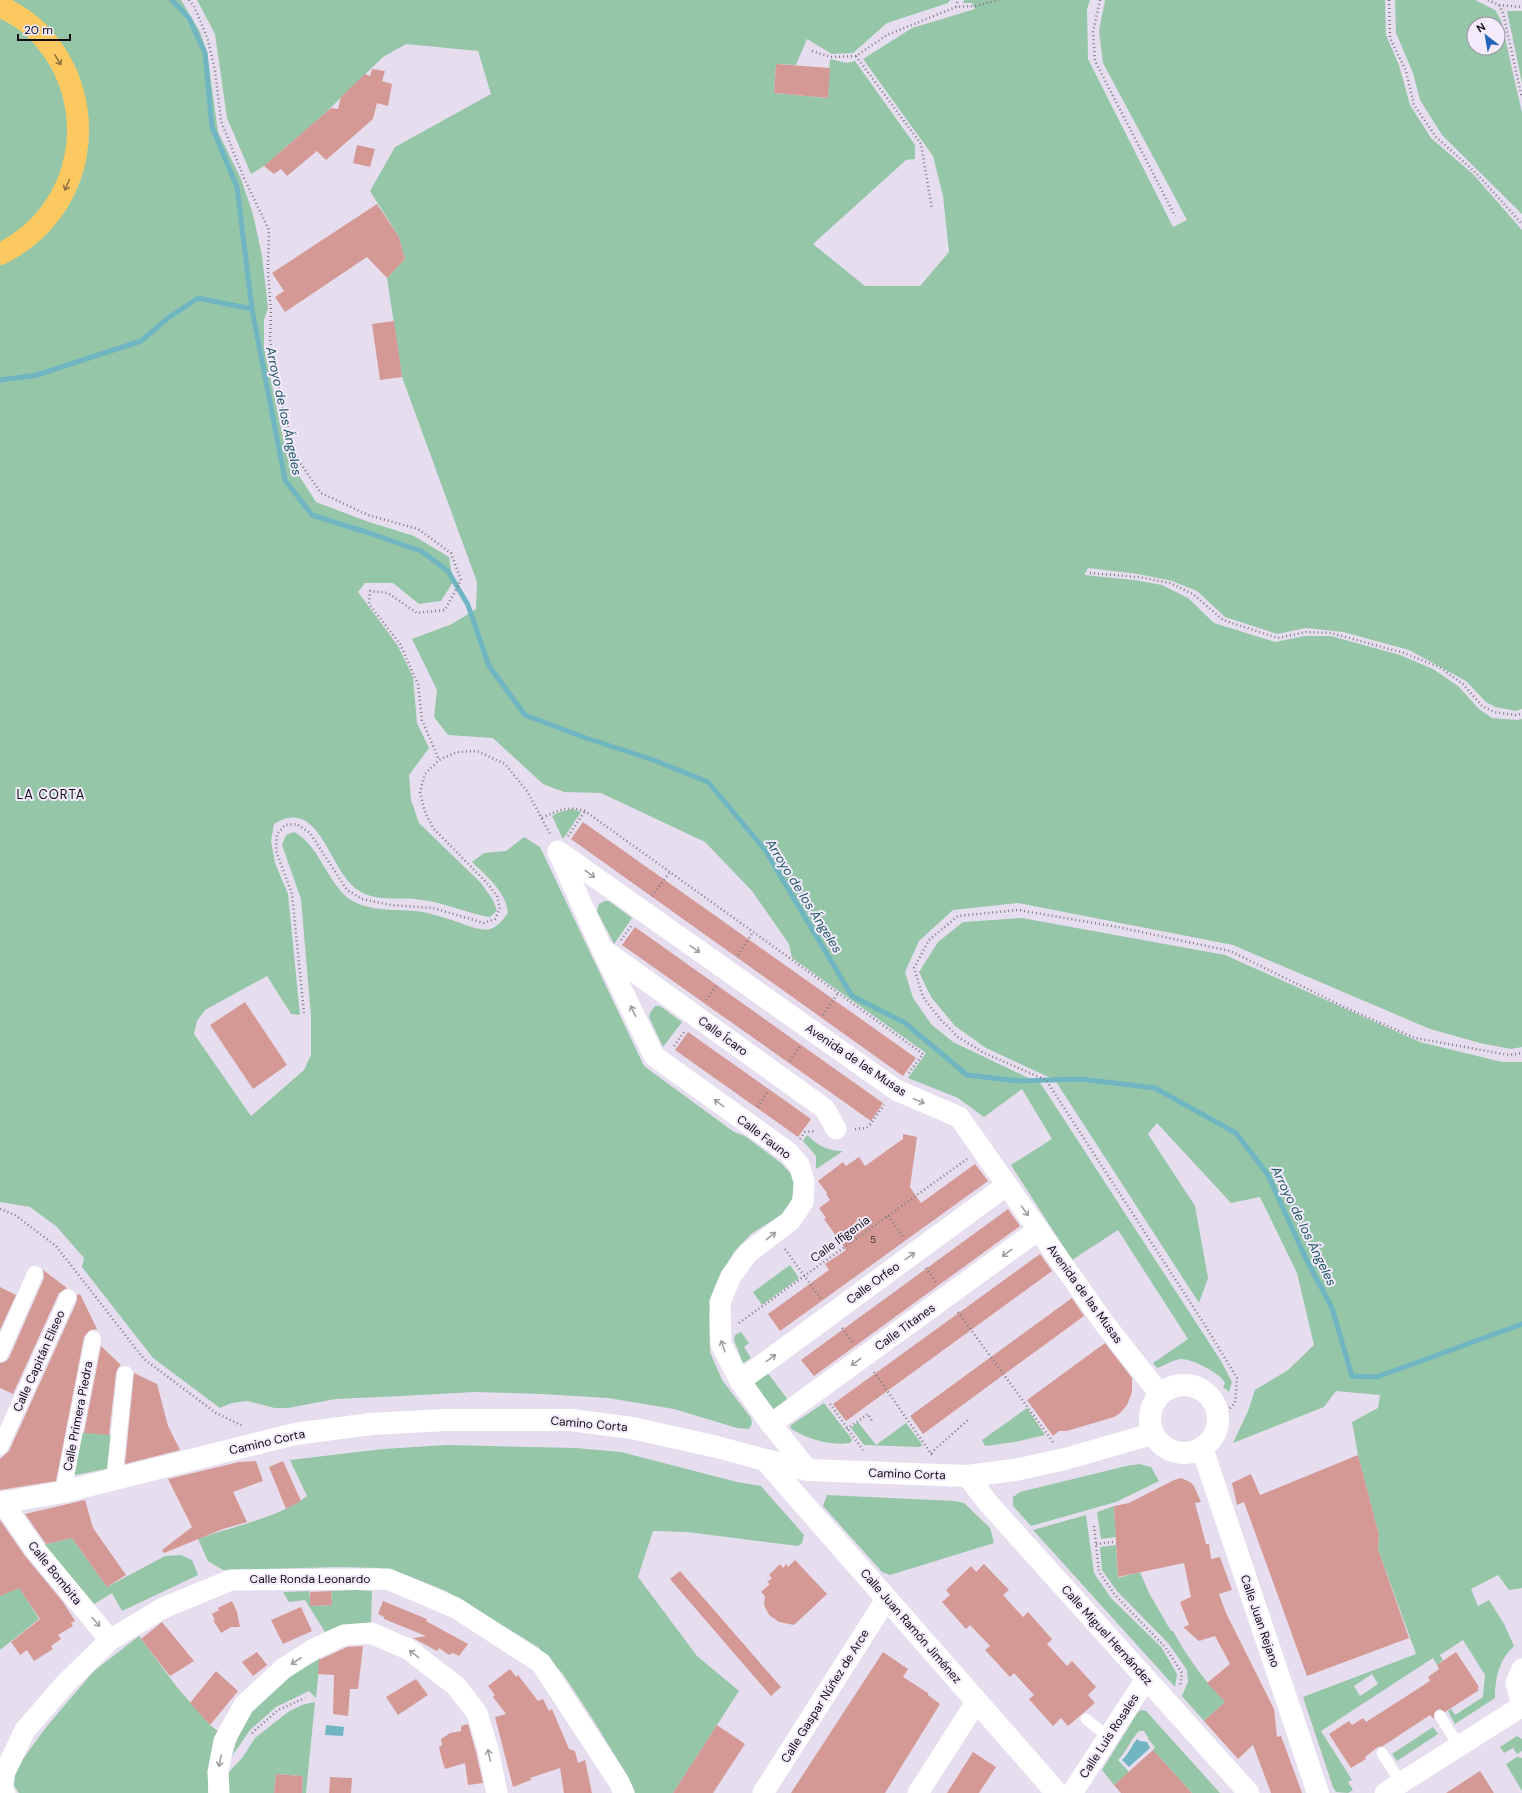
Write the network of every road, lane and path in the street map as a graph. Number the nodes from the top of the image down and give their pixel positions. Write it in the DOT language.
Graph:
graph roads {
  1 [pos="189,0"];
  2 [pos="958,0"];
  3 [pos="999,0"];
  4 [pos="1100,0"];
  5 [pos="1389,0"];
  6 [pos="1488,0"];
  7 [pos="1499,5"];
  8 [pos="0,6"];
  9 [pos="956,7"];
  10 [pos="1522,7"];
  11 [pos="812,51"];
  12 [pos="856,56"];
  13 [pos="1522,98"];
  14 [pos="932,209"];
  15 [pos="1175,216"];
  16 [pos="1522,224"];
  17 [pos="0,254"];
  18 [pos="1090,573"];
  19 [pos="1522,714"];
  20 [pos="439,760"];
  21 [pos="585,811"];
  22 [pos="542,818"];
  23 [pos="558,851"];
  24 [pos="670,872"];
  25 [pos="660,886"];
  26 [pos="753,932"];
  27 [pos="602,949"];
  28 [pos="738,955"];
  29 [pos="720,980"];
  30 [pos="838,993"];
  31 [pos="704,1002"];
  32 [pos="304,1013"];
  33 [pos="822,1016"];
  34 [pos="689,1025"];
  35 [pos="805,1040"];
  36 [pos="673,1047"];
  37 [pos="1522,1053"];
  38 [pos="786,1067"];
  39 [pos="905,1078"];
  40 [pos="769,1090"];
  41 [pos="887,1101"];
  42 [pos="754,1112"];
  43 [pos="869,1126"];
  44 [pos="836,1129"];
  45 [pos="970,1157"];
  46 [pos="1007,1185"];
  47 [pos="0,1209"];
  48 [pos="888,1216"];
  49 [pos="1038,1230"];
  50 [pos="906,1240"];
  51 [pos="922,1262"];
  52 [pos="795,1263"];
  53 [pos="36,1274"];
  54 [pos="804,1276"];
  55 [pos="939,1285"];
  56 [pos="68,1297"];
  57 [pos="825,1305"];
  58 [pos="955,1308"];
  59 [pos="839,1324"];
  60 [pos="721,1336"];
  61 [pos="93,1339"];
  62 [pos="855,1345"];
  63 [pos="0,1354"];
  64 [pos="871,1368"];
  65 [pos="125,1374"];
  66 [pos="740,1381"];
  67 [pos="1159,1393"];
  68 [pos="827,1400"];
  69 [pos="969,1419"];
  70 [pos="1219,1420"];
  71 [pos="872,1421"];
  72 [pos="771,1424"];
  73 [pos="244,1426"];
  74 [pos="848,1429"];
  75 [pos="1152,1434"];
  76 [pos="0,1447"];
  77 [pos="928,1448"];
  78 [pos="1202,1448"];
  79 [pos="863,1450"];
  80 [pos="931,1453"];
  81 [pos="1065,1459"];
  82 [pos="765,1460"];
  83 [pos="808,1470"];
  84 [pos="967,1476"];
  85 [pos="114,1480"];
  86 [pos="64,1492"];
  87 [pos="2,1503"];
  88 [pos="1094,1526"];
  89 [pos="1113,1542"];
  90 [pos="1096,1544"];
  91 [pos="887,1598"];
  92 [pos="110,1640"];
  93 [pos="1522,1669"];
  94 [pos="1146,1679"];
  95 [pos="305,1698"];
  96 [pos="977,1701"];
  97 [pos="1168,1702"];
  98 [pos="1522,1705"];
  99 [pos="1440,1716"];
  100 [pos="1086,1719"];
  101 [pos="249,1738"];
  102 [pos="1108,1738"];
  103 [pos="1458,1746"];
  104 [pos="1382,1753"];
  105 [pos="2,1788"];
  106 [pos="1393,1788"];
  107 [pos="219,1793"];
  108 [pos="497,1793"];
  109 [pos="624,1793"];
  110 [pos="763,1793"];
  111 [pos="918,1793"];
  112 [pos="1057,1793"];
  113 [pos="1072,1793"];
  114 [pos="1249,1793"];
  115 [pos="1318,1793"];
  1 -- 20 [label="path"];
  2 -- 9 [label="path"];
  3 -- 9 [label="path"];
  4 -- 15 [label="path"];
  5 -- 16 [label="path"];
  6 -- 7 [label="path"];
  7 -- 10 [label="path"];
  7 -- 13 [label="path"];
  8 -- 17 [label="highway, one-way"];
  9 -- 12 [label="path"];
  11 -- 12 [label="path"];
  12 -- 14 [label="path"];
  18 -- 19 [label="path"];
  20 -- 22 [label="path"];
  20 -- 32 [label="path"];
  21 -- 22 [label="path"];
  21 -- 23 [label="path"];
  21 -- 24 [label="path"];
  22 -- 23 [label="path"];
  23 -- 27 [label="street, Calle Fauno"];
  23 -- 46 [label="street, Avenida de las Musas, one-way"];
  24 -- 25 [label="path"];
  24 -- 26 [label="path"];
  26 -- 28 [label="path"];
  26 -- 30 [label="path"];
  27 -- 44 [label="street, Calle Ícaro"];
  60 -- 27 [label="street, Calle Fauno, one-way"];
  29 -- 31 [label="path"];
  30 -- 33 [label="path"];
  30 -- 39 [label="path"];
  34 -- 36 [label="path"];
  35 -- 38 [label="path"];
  37 -- 70 [label="path"];
  40 -- 42 [label="path"];
  41 -- 43 [label="path"];
  45 -- 48 [label="path, Calle Ifigenia"];
  46 -- 49 [label="street, Avenida de las Musas, one-way"];
  66 -- 46 [label="street, Calle Orfeo, one-way"];
  47 -- 73 [label="path"];
  48 -- 50 [label="path"];
  48 -- 54 [label="path, Calle Ifigenia"];
  49 -- 67 [label="street, Avenida de las Musas"];
  49 -- 72 [label="street, Calle Titanes, one-way"];
  51 -- 55 [label="path"];
  52 -- 54 [label="path"];
  53 -- 63 [label="street"];
  54 -- 57 [label="path"];
  54 -- 60 [label="path, Calle Ifigenia"];
  56 -- 76 [label="street, Calle Capitán Eliseo"];
  58 -- 81 [label="path"];
  59 -- 62 [label="path"];
  66 -- 60 [label="street, Calle Fauno, one-way"];
  61 -- 86 [label="street, Calle Primera Piedra"];
  64 -- 77 [label="path"];
  65 -- 85 [label="street"];
  66 -- 72 [label="street, Calle Fauno"];
  67 -- 70 [label="street"];
  67 -- 75 [label="street"];
  68 -- 74 [label="path"];
  69 -- 80 [label="path"];
  70 -- 78 [label="street"];
  71 -- 74 [label="path"];
  72 -- 83 [label="street, Calle Fauno"];
  74 -- 79 [label="path"];
  75 -- 78 [label="street"];
  75 -- 81 [label="street, Camino Corta"];
  78 -- 115 [label="street, Calle Juan Rejano"];
  81 -- 84 [label="street, Camino Corta"];
  82 -- 83 [label="street, Camino Corta"];
  82 -- 85 [label="street, Camino Corta"];
  82 -- 91 [label="street, Calle Juan Ramón Jiménez"];
  83 -- 84 [label="street, Camino Corta"];
  84 -- 94 [label="street, Calle Miguel Hernández"];
  85 -- 86 [label="street, Camino Corta"];
  86 -- 87 [label="street, Camino Corta"];
  87 -- 92 [label="street, Calle Bombita, one-way"];
  88 -- 90 [label="path"];
  89 -- 90 [label="path"];
  90 -- 97 [label="path"];
  91 -- 96 [label="street, Calle Juan Ramón Jiménez"];
  91 -- 110 [label="street, Calle Gaspar Núñez de Arce"];
  92 -- 105 [label="street, Calle Ronda Leonardo"];
  92 -- 109 [label="street, Calle Ronda Leonardo"];
  93 -- 98 [label="street"];
  94 -- 97 [label="street, Calle Miguel Hernández"];
  94 -- 102 [label="street, Calle Luis Rosales"];
  95 -- 101 [label="path"];
  96 -- 111 [label="street"];
  96 -- 112 [label="street, Calle Juan Ramón Jiménez"];
  97 -- 114 [label="street, Calle Miguel Hernández"];
  98 -- 103 [label="street"];
  99 -- 103 [label="lane"];
  100 -- 102 [label="lane"];
  102 -- 113 [label="street, Calle Luis Rosales"];
  103 -- 106 [label="street"];
  104 -- 106 [label="lane"];
  108 -- 107 [label="street, one-way"];
}
